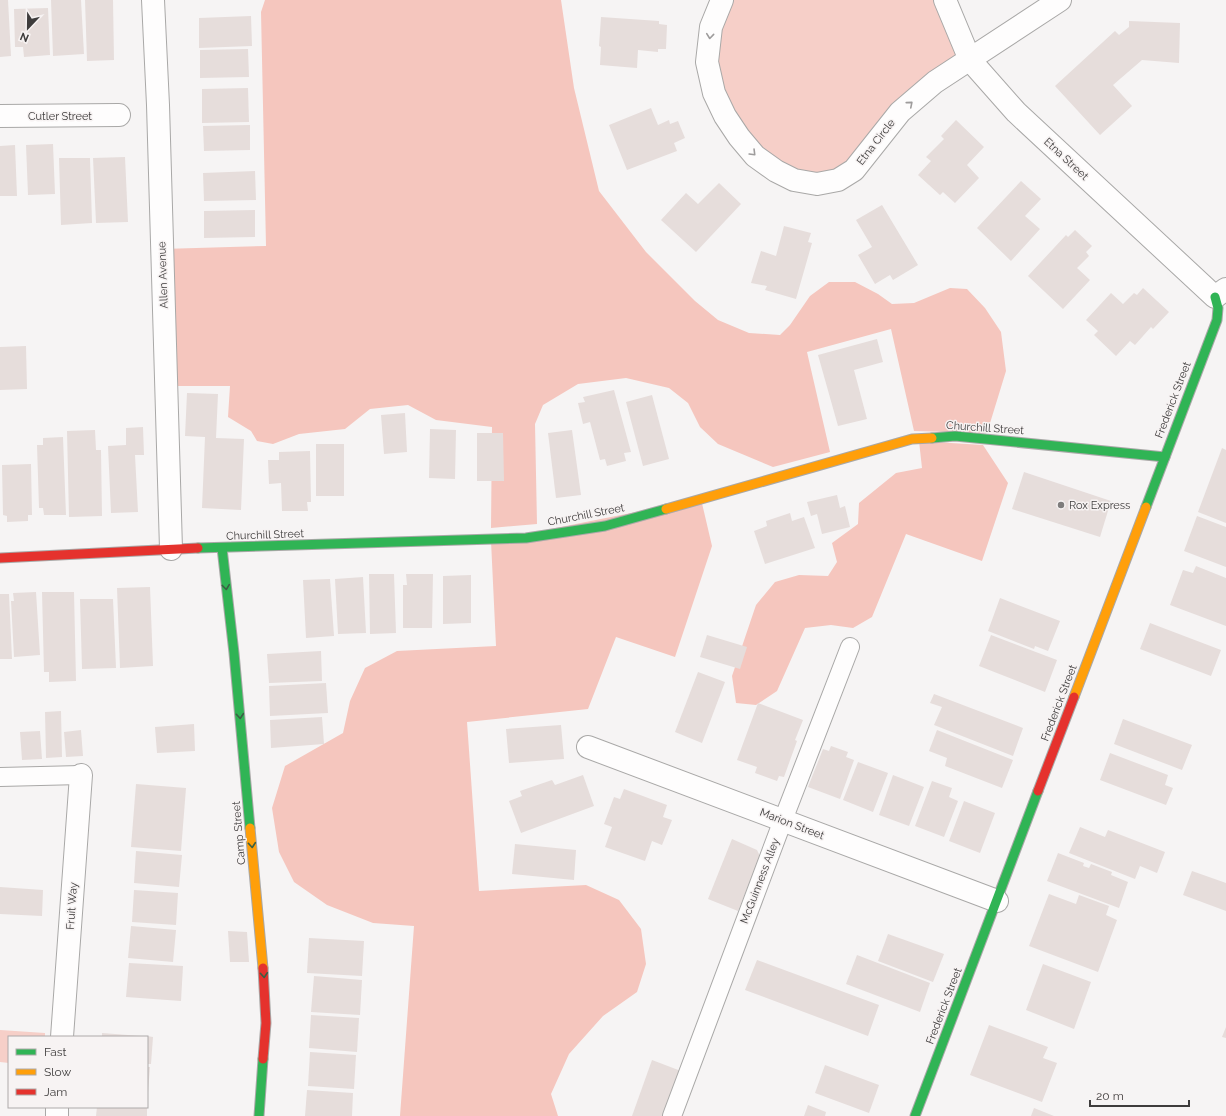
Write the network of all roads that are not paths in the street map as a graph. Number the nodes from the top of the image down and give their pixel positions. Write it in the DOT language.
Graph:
graph roads {
  1 [pos="153,0"];
  2 [pos="722,0"];
  3 [pos="945,0"];
  4 [pos="1060,0"];
  5 [pos="970,60"];
  6 [pos="119,115"];
  7 [pos="0,116"];
  8 [pos="1221,293"];
  9 [pos="1165,457"];
  10 [pos="222,548"];
  11 [pos="171,549"];
  12 [pos="0,558"];
  13 [pos="850,647"];
  14 [pos="588,747"];
  15 [pos="81,775"];
  16 [pos="0,777"];
  17 [pos="783,820"];
  18 [pos="997,901"];
  19 [pos="62,1036"];
  20 [pos="259,1116"];
  21 [pos="672,1116"];
  22 [pos="915,1116"];
  1 -- 11 [label="street, Allen Avenue"];
  2 -- 5 [label="street, Etna Circle, one-way"];
  3 -- 5 [label="street, Etna Street"];
  4 -- 5 [label="street, Etna Circle"];
  5 -- 8 [label="street, Etna Street"];
  6 -- 7 [label="street, Cutler Street"];
  8 -- 9 [label="street, Frederick Street"];
  9 -- 10 [label="street, Churchill Street"];
  9 -- 18 [label="street, Frederick Street"];
  10 -- 11 [label="street, Churchill Street"];
  10 -- 20 [label="street, Camp Street, one-way"];
  11 -- 12 [label="street, Churchill Street"];
  13 -- 17 [label="lane, McGuinness Alley"];
  14 -- 17 [label="street, Marion Street"];
  15 -- 16 [label="lane"];
  15 -- 19 [label="street, Fruit Way"];
  17 -- 18 [label="street, Marion Street"];
  17 -- 21 [label="lane, McGuinness Alley"];
  18 -- 22 [label="street, Frederick Street"];
}
